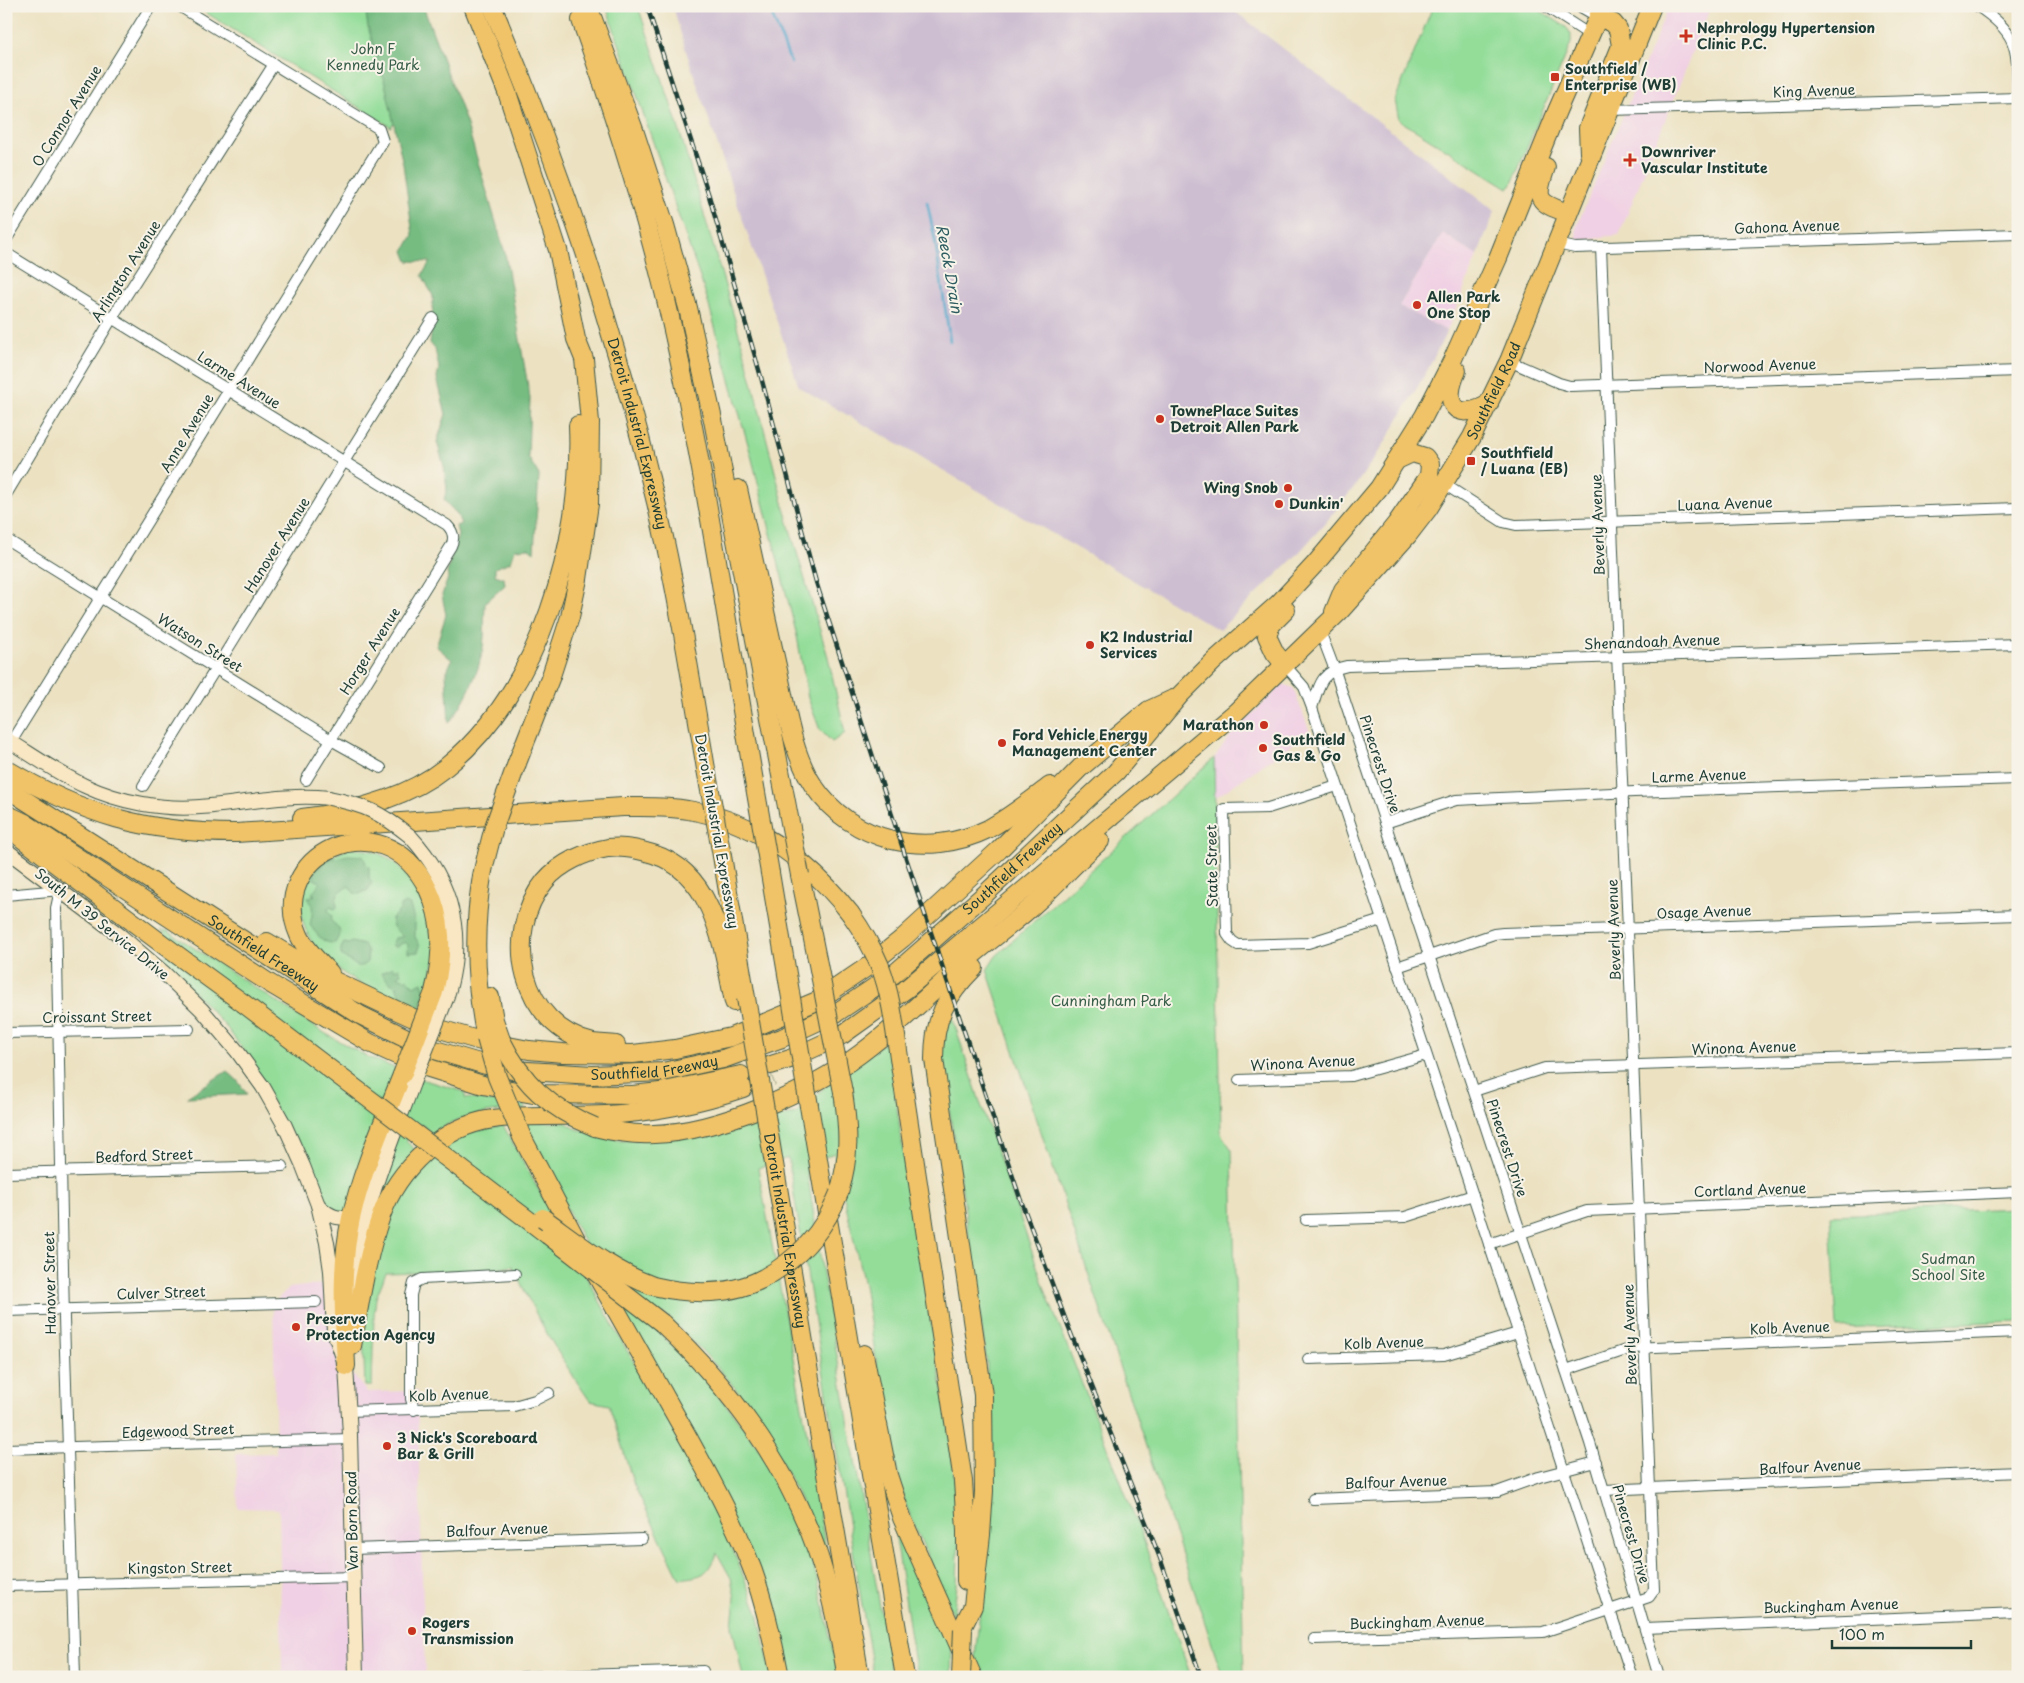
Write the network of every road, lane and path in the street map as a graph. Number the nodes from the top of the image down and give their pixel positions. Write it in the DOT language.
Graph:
graph roads {
  1 [pos="151,6"];
  2 [pos="180,6"];
  3 [pos="473,6"];
  4 [pos="492,6"];
  5 [pos="576,6"];
  6 [pos="588,6"];
  7 [pos="1545,6"];
  8 [pos="1579,6"];
  9 [pos="1652,6"];
  10 [pos="1977,6"];
  11 [pos="1600,12"];
  12 [pos="1587,42"];
  13 [pos="274,64"];
  14 [pos="2018,93"];
  15 [pos="2018,98"];
  16 [pos="1612,110"];
  17 [pos="1590,158"];
  18 [pos="1568,213"];
  19 [pos="2018,234"];
  20 [pos="6,240"];
  21 [pos="1557,244"];
  22 [pos="1601,248"];
  23 [pos="6,253"];
  24 [pos="1498,258"];
  25 [pos="688,308"];
  26 [pos="112,318"];
  27 [pos="433,318"];
  28 [pos="576,339"];
  29 [pos="1509,362"];
  30 [pos="2018,371"];
  31 [pos="1606,384"];
  32 [pos="229,390"];
  33 [pos="1489,404"];
  34 [pos="1397,460"];
  35 [pos="345,462"];
  36 [pos="1444,484"];
  37 [pos="6,495"];
  38 [pos="1372,496"];
  39 [pos="2018,508"];
  40 [pos="1612,521"];
  41 [pos="453,534"];
  42 [pos="6,539"];
  43 [pos="102,598"];
  44 [pos="1326,625"];
  45 [pos="2018,644"];
  46 [pos="1617,658"];
  47 [pos="1284,664"];
  48 [pos="1334,668"];
  49 [pos="216,669"];
  50 [pos="1179,696"];
  51 [pos="1312,708"];
  52 [pos="1236,712"];
  53 [pos="9,740"];
  54 [pos="331,740"];
  55 [pos="381,768"];
  56 [pos="1080,768"];
  57 [pos="6,769"];
  58 [pos="2018,779"];
  59 [pos="306,780"];
  60 [pos="143,786"];
  61 [pos="1337,786"];
  62 [pos="6,788"];
  63 [pos="1622,792"];
  64 [pos="6,814"];
  65 [pos="1385,823"];
  66 [pos="151,828"];
  67 [pos="6,850"];
  68 [pos="60,890"];
  69 [pos="6,895"];
  70 [pos="1038,901"];
  71 [pos="2018,916"];
  72 [pos="1382,920"];
  73 [pos="1628,929"];
  74 [pos="228,931"];
  75 [pos="1429,956"];
  76 [pos="1397,967"];
  77 [pos="340,982"];
  78 [pos="832,990"];
  79 [pos="440,996"];
  80 [pos="740,1000"];
  81 [pos="189,1029"];
  82 [pos="58,1032"];
  83 [pos="6,1034"];
  84 [pos="494,1039"];
  85 [pos="2018,1053"];
  86 [pos="1426,1055"];
  87 [pos="1633,1065"];
  88 [pos="758,1078"];
  89 [pos="1239,1080"];
  90 [pos="1474,1091"];
  91 [pos="283,1166"];
  92 [pos="462,1169"];
  93 [pos="62,1171"];
  94 [pos="6,1173"];
  95 [pos="2018,1192"];
  96 [pos="1473,1196"];
  97 [pos="318,1205"];
  98 [pos="1638,1209"];
  99 [pos="358,1218"];
  100 [pos="1306,1220"];
  101 [pos="1521,1233"];
  102 [pos="1489,1244"];
  103 [pos="833,1246"];
  104 [pos="515,1274"];
  105 [pos="316,1302"];
  106 [pos="64,1309"];
  107 [pos="6,1311"];
  108 [pos="1518,1332"];
  109 [pos="2018,1332"];
  110 [pos="352,1346"];
  111 [pos="1644,1348"];
  112 [pos="1308,1359"];
  113 [pos="346,1366"];
  114 [pos="1566,1370"];
  115 [pos="549,1393"];
  116 [pos="414,1410"];
  117 [pos="348,1411"];
  118 [pos="350,1439"];
  119 [pos="68,1448"];
  120 [pos="6,1449"];
  121 [pos="1596,1462"];
  122 [pos="1563,1470"];
  123 [pos="2018,1472"];
  124 [pos="1650,1488"];
  125 [pos="1604,1490"];
  126 [pos="1312,1499"];
  127 [pos="642,1539"];
  128 [pos="353,1549"];
  129 [pos="354,1577"];
  130 [pos="73,1584"];
  131 [pos="6,1586"];
  132 [pos="1637,1601"];
  133 [pos="1610,1610"];
  134 [pos="2018,1613"];
  135 [pos="963,1627"];
  136 [pos="1645,1628"];
  137 [pos="1314,1639"];
  138 [pos="703,1671"];
  139 [pos="75,1677"];
  140 [pos="356,1677"];
  141 [pos="522,1677"];
  142 [pos="780,1677"];
  143 [pos="847,1677"];
  144 [pos="860,1677"];
  145 [pos="905,1677"];
  146 [pos="961,1677"];
  147 [pos="973,1677"];
  148 [pos="1632,1677"];
  149 [pos="1660,1677"];
  1 -- 20 [label="street, O Connor Avenue"];
  2 -- 13 [label="street"];
  3 -- 28 [label="highway"];
  4 -- 80 [label="highway, Detroit Industrial Expressway, bridge"];
  5 -- 103 [label="highway, bridge"];
  6 -- 25 [label="highway"];
  7 -- 12 [label="street"];
  8 -- 11 [label="street"];
  9 -- 16 [label="highway, Southfield Road"];
  10 -- 14 [label="street"];
  11 -- 12 [label="highway"];
  11 -- 17 [label="highway"];
  12 -- 18 [label="highway"];
  12 -- 24 [label="highway"];
  13 -- 26 [label="street, Arlington Avenue"];
  13 -- 32 [label="street, Anne Avenue"];
  15 -- 16 [label="street, King Avenue"];
  16 -- 17 [label="highway, Southfield Road"];
  17 -- 18 [label="highway, Southfield Road"];
  18 -- 21 [label="highway, Southfield Road"];
  19 -- 22 [label="street, Gahona Avenue"];
  21 -- 22 [label="street, Gahona Avenue"];
  21 -- 29 [label="highway, Southfield Road"];
  22 -- 31 [label="street, Beverly Avenue"];
  23 -- 26 [label="street, Larme Avenue"];
  24 -- 33 [label="highway"];
  24 -- 34 [label="highway"];
  25 -- 56 [label="highway"];
  25 -- 92 [label="highway, bridge"];
  26 -- 32 [label="street, Larme Avenue"];
  26 -- 37 [label="street, Arlington Avenue"];
  27 -- 35 [label="street, Hanover Avenue"];
  28 -- 66 [label="highway"];
  28 -- 84 [label="highway, bridge"];
  29 -- 31 [label="street, Norwood Avenue"];
  29 -- 33 [label="highway, Southfield Road"];
  30 -- 31 [label="street, Norwood Avenue"];
  31 -- 40 [label="street, Beverly Avenue"];
  32 -- 35 [label="street, Larme Avenue"];
  32 -- 43 [label="street, Anne Avenue"];
  33 -- 36 [label="highway, Southfield Road"];
  34 -- 38 [label="highway"];
  34 -- 44 [label="highway"];
  35 -- 41 [label="street, Larme Avenue"];
  35 -- 49 [label="street, Hanover Avenue"];
  36 -- 40 [label="street, Luana Avenue"];
  36 -- 44 [label="highway, Southfield Road"];
  38 -- 47 [label="highway"];
  38 -- 50 [label="highway, Southfield Freeway"];
  39 -- 40 [label="street, Luana Avenue"];
  40 -- 46 [label="street, Beverly Avenue"];
  41 -- 54 [label="street, Horger Avenue"];
  42 -- 43 [label="street, Watson Street"];
  43 -- 49 [label="street, Watson Street"];
  43 -- 53 [label="street, Anne Avenue"];
  44 -- 47 [label="highway, Southfield Road"];
  44 -- 48 [label="street, Pinecrest Drive"];
  45 -- 46 [label="street, Shenandoah Avenue"];
  46 -- 48 [label="street, Shenandoah Avenue"];
  46 -- 63 [label="street, Beverly Avenue"];
  47 -- 51 [label="street"];
  47 -- 52 [label="highway, Southfield Road"];
  48 -- 51 [label="street"];
  48 -- 65 [label="street, Pinecrest Drive"];
  49 -- 54 [label="street, Watson Street"];
  49 -- 60 [label="street, Hanover Avenue"];
  50 -- 56 [label="highway"];
  50 -- 74 [label="highway, Southfield Freeway"];
  51 -- 61 [label="street"];
  52 -- 70 [label="highway"];
  52 -- 88 [label="highway, Southfield Freeway"];
  53 -- 79 [label="main road, bridge"];
  54 -- 55 [label="street, Watson Street"];
  54 -- 59 [label="street, Horger Avenue"];
  56 -- 78 [label="highway"];
  57 -- 66 [label="highway"];
  58 -- 63 [label="street, Larme Avenue"];
  61 -- 72 [label="street"];
  61 -- 72 [label="street, State Street"];
  62 -- 74 [label="highway, Southfield Freeway"];
  63 -- 65 [label="street, Larme Avenue"];
  63 -- 73 [label="street, Beverly Avenue"];
  64 -- 88 [label="highway, Southfield Freeway"];
  64 -- 92 [label="highway, bridge"];
  65 -- 75 [label="street, Pinecrest Drive"];
  66 -- 135 [label="highway, bridge"];
  67 -- 68 [label="main road, South M 39 Service Drive"];
  68 -- 69 [label="street"];
  68 -- 82 [label="street, Hanover Street"];
  68 -- 97 [label="main road, South M 39 Service Drive"];
  70 -- 84 [label="highway, bridge"];
  70 -- 135 [label="highway"];
  71 -- 73 [label="street, Osage Avenue"];
  72 -- 76 [label="street"];
  73 -- 75 [label="street, Osage Avenue"];
  73 -- 87 [label="street, Beverly Avenue"];
  74 -- 77 [label="highway"];
  75 -- 76 [label="street, Osage Avenue"];
  75 -- 90 [label="street, Pinecrest Drive"];
  76 -- 86 [label="street"];
  77 -- 78 [label="highway"];
  77 -- 79 [label="highway"];
  78 -- 80 [label="highway"];
  79 -- 99 [label="highway, bridge"];
  80 -- 88 [label="highway, Detroit Industrial Expressway, bridge"];
  81 -- 82 [label="street, Croissant Street"];
  82 -- 83 [label="street, Croissant Street"];
  82 -- 93 [label="street, Hanover Street"];
  84 -- 142 [label="highway, bridge"];
  85 -- 87 [label="street, Winona Avenue"];
  86 -- 89 [label="street, Winona Avenue"];
  86 -- 96 [label="street"];
  87 -- 90 [label="street, Winona Avenue"];
  87 -- 98 [label="street, Beverly Avenue"];
  88 -- 110 [label="highway"];
  88 -- 144 [label="highway, Detroit Industrial Expressway, bridge"];
  90 -- 101 [label="street, Pinecrest Drive"];
  91 -- 93 [label="street, Bedford Street"];
  92 -- 143 [label="highway, bridge"];
  93 -- 94 [label="street, Bedford Street"];
  93 -- 106 [label="street, Hanover Street"];
  95 -- 98 [label="street, Cortland Avenue"];
  96 -- 100 [label="street"];
  96 -- 102 [label="street"];
  97 -- 99 [label="main road"];
  97 -- 113 [label="main road, Van Born Road"];
  98 -- 101 [label="street, Cortland Avenue"];
  98 -- 111 [label="street, Beverly Avenue"];
  99 -- 110 [label="main road, Van Born Road"];
  99 -- 113 [label="highway"];
  101 -- 102 [label="street, Cortland Avenue"];
  101 -- 114 [label="street, Pinecrest Drive"];
  102 -- 108 [label="street"];
  103 -- 145 [label="highway"];
  103 -- 147 [label="highway"];
  104 -- 116 [label="street"];
  105 -- 106 [label="street, Culver Street"];
  106 -- 107 [label="street, Culver Street"];
  106 -- 119 [label="street, Hanover Street"];
  108 -- 112 [label="street, Kolb Avenue"];
  108 -- 122 [label="street"];
  109 -- 111 [label="street, Kolb Avenue"];
  110 -- 113 [label="main road, Van Born Road"];
  111 -- 114 [label="street, Kolb Avenue"];
  111 -- 124 [label="street, Beverly Avenue"];
  113 -- 117 [label="main road, Van Born Road"];
  114 -- 121 [label="street, Pinecrest Drive"];
  115 -- 116 [label="street, Kolb Avenue"];
  116 -- 117 [label="street, Kolb Avenue"];
  117 -- 118 [label="main road, Van Born Road"];
  118 -- 119 [label="street, Edgewood Street"];
  118 -- 128 [label="main road, Van Born Road"];
  119 -- 120 [label="street, Edgewood Street"];
  119 -- 130 [label="street, Hanover Street"];
  121 -- 122 [label="street, Balfour Avenue"];
  121 -- 125 [label="street, Pinecrest Drive"];
  122 -- 126 [label="street, Balfour Avenue"];
  122 -- 133 [label="street"];
  123 -- 124 [label="street, Balfour Avenue"];
  124 -- 125 [label="street, Balfour Avenue"];
  124 -- 132 [label="street, Beverly Avenue"];
  125 -- 132 [label="street, Pinecrest Drive"];
  127 -- 128 [label="street, Balfour Avenue"];
  128 -- 129 [label="main road, Van Born Road"];
  129 -- 130 [label="street, Kingston Street"];
  129 -- 140 [label="main road, Van Born Road"];
  130 -- 131 [label="street, Kingston Street"];
  130 -- 139 [label="street, Hanover Street"];
  132 -- 133 [label="street, Buckingham Avenue"];
  132 -- 136 [label="street, Pinecrest Drive"];
  133 -- 137 [label="street, Buckingham Avenue"];
  133 -- 148 [label="street"];
  134 -- 136 [label="street, Buckingham Avenue"];
  135 -- 146 [label="highway, bridge"];
  136 -- 149 [label="street, Pinecrest Drive"];
  138 -- 141 [label="street"];
}
